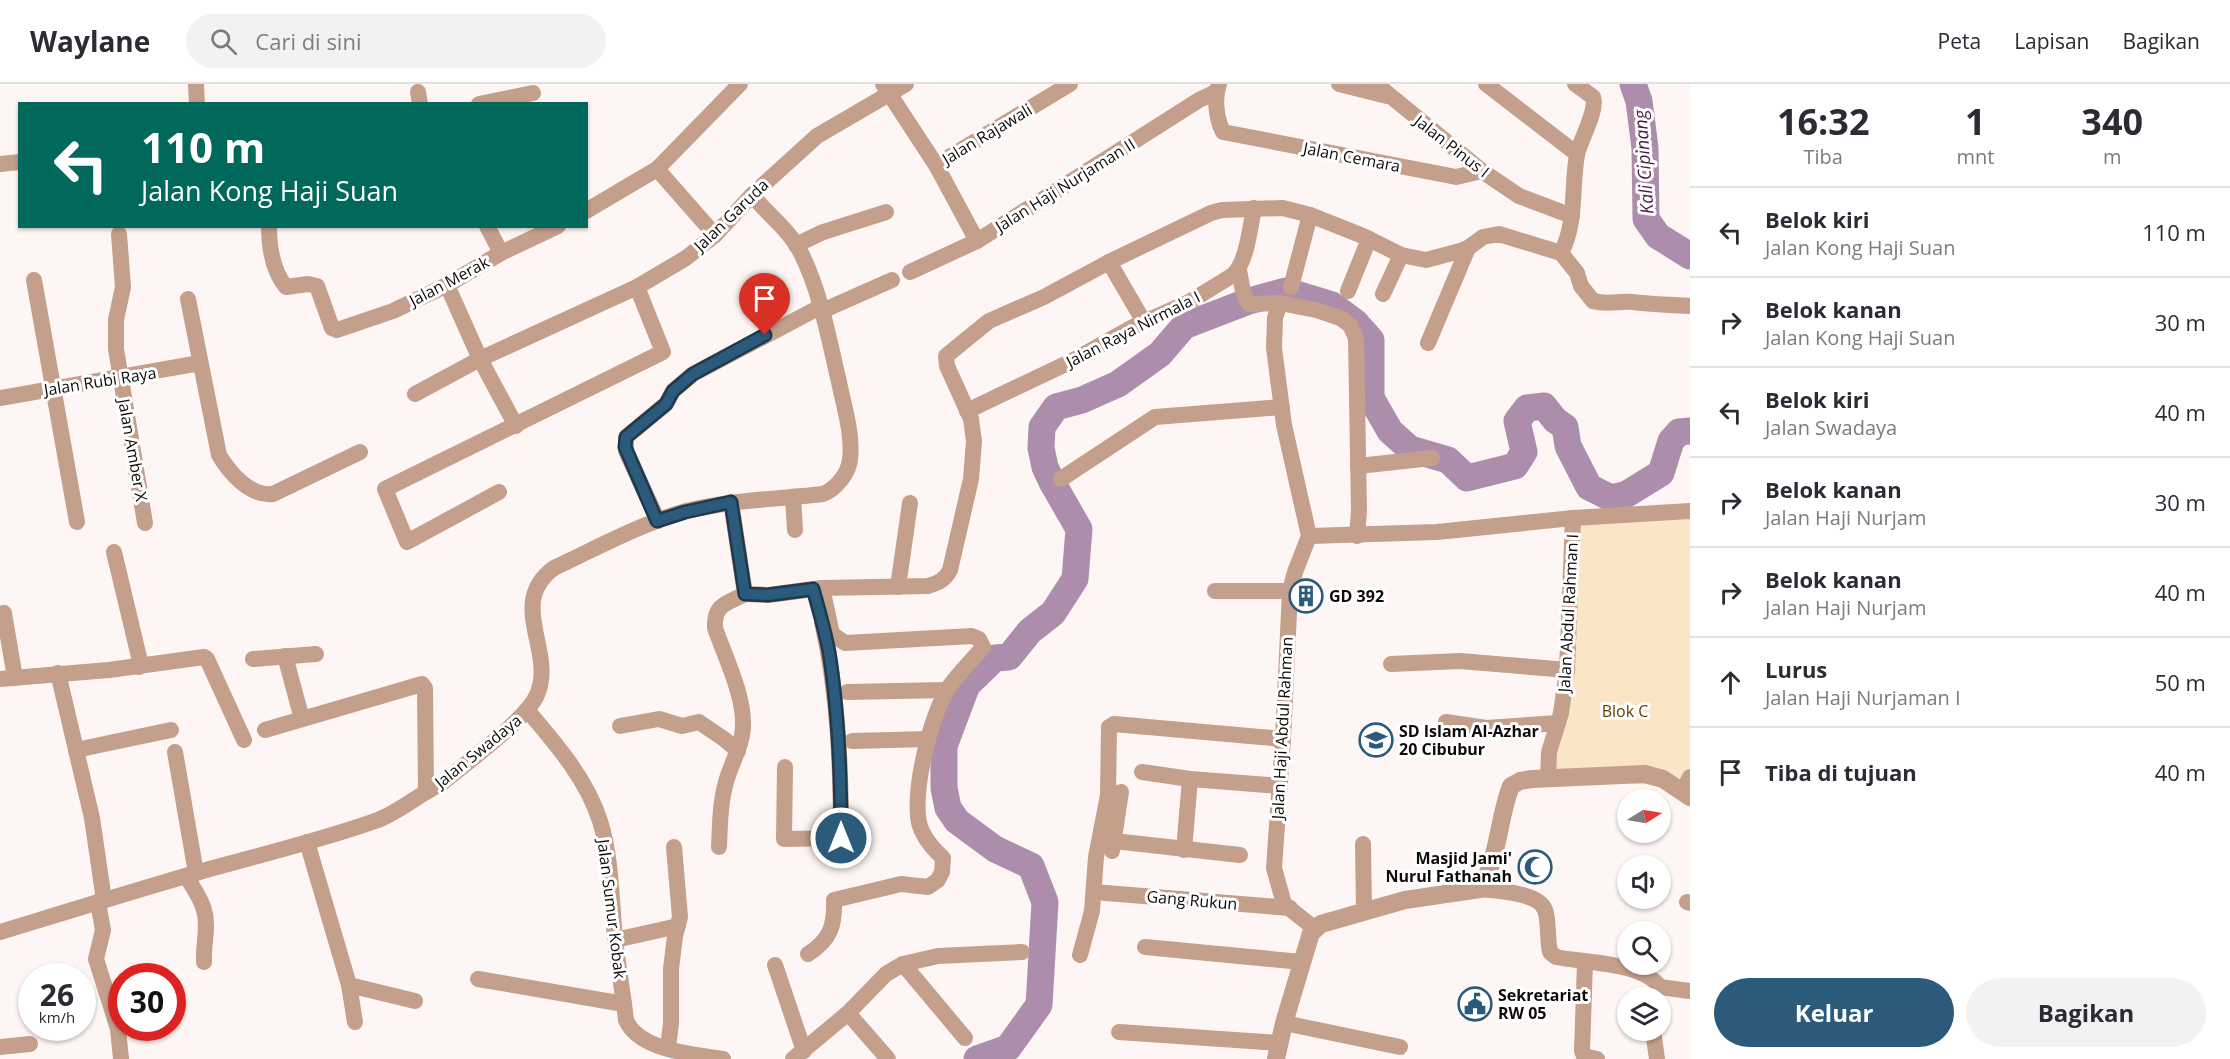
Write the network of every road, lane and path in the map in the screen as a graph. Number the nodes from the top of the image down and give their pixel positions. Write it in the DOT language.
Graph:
graph roads {
  1 [pos="196,84"];
  2 [pos="740,84"];
  3 [pos="906,84"];
  4 [pos="1070,84"];
  5 [pos="1339,84"];
  6 [pos="1486,84"];
  7 [pos="1575,84"];
  8 [pos="1365,86"];
  9 [pos="1217,88"];
  10 [pos="886,89"];
  11 [pos="533,93"];
  12 [pos="197,102"];
  13 [pos="489,102"];
  14 [pos="1453,148"];
  15 [pos="1577,154"];
  16 [pos="18,162"];
  17 [pos="0,164"];
  18 [pos="936,165"];
  19 [pos="657,169"];
  20 [pos="1482,171"];
  21 [pos="1446,175"];
  22 [pos="752,195"];
  23 [pos="1254,208"];
  24 [pos="588,210"];
  25 [pos="886,212"];
  26 [pos="1310,215"];
  27 [pos="1572,216"];
  28 [pos="269,228"];
  29 [pos="488,228"];
  30 [pos="554,228"];
  31 [pos="119,234"];
  32 [pos="715,235"];
  33 [pos="1369,239"];
  34 [pos="978,241"];
  35 [pos="796,245"];
  36 [pos="1468,248"];
  37 [pos="1561,253"];
  38 [pos="501,254"];
  39 [pos="1401,255"];
  40 [pos="1109,262"];
  41 [pos="1239,270"];
  42 [pos="910,272"];
  43 [pos="34,280"];
  44 [pos="892,280"];
  45 [pos="447,285"];
  46 [pos="637,287"];
  47 [pos="1291,287"];
  48 [pos="1348,291"];
  49 [pos="1383,294"];
  50 [pos="188,299"];
  51 [pos="1280,303"];
  52 [pos="1690,306"];
  53 [pos="821,309"];
  54 [pos="1144,322"];
  55 [pos="1428,344"];
  56 [pos="480,359"];
  57 [pos="200,363"];
  58 [pos="120,378"];
  59 [pos="52,388"];
  60 [pos="415,394"];
  61 [pos="0,398"];
  62 [pos="1282,407"];
  63 [pos="967,411"];
  64 [pos="516,426"];
  65 [pos="360,452"];
  66 [pos="1431,458"];
  67 [pos="1358,466"];
  68 [pos="1061,479"];
  69 [pos="500,492"];
  70 [pos="793,497"];
  71 [pos="731,502"];
  72 [pos="909,503"];
  73 [pos="1690,511"];
  74 [pos="1573,518"];
  75 [pos="657,521"];
  76 [pos="77,522"];
  77 [pos="145,523"];
  78 [pos="795,530"];
  79 [pos="1309,536"];
  80 [pos="1357,536"];
  81 [pos="114,552"];
  82 [pos="898,587"];
  83 [pos="818,589"];
  84 [pos="1215,591"];
  85 [pos="1290,591"];
  86 [pos="745,594"];
  87 [pos="4,613"];
  88 [pos="316,654"];
  89 [pos="285,656"];
  90 [pos="253,658"];
  91 [pos="1391,664"];
  92 [pos="139,667"];
  93 [pos="1567,670"];
  94 [pos="58,673"];
  95 [pos="7,678"];
  96 [pos="947,690"];
  97 [pos="848,692"];
  98 [pos="528,711"];
  99 [pos="302,719"];
  100 [pos="1446,722"];
  101 [pos="1558,723"];
  102 [pos="620,726"];
  103 [pos="171,729"];
  104 [pos="265,730"];
  105 [pos="928,739"];
  106 [pos="1283,739"];
  107 [pos="244,740"];
  108 [pos="852,741"];
  109 [pos="76,750"];
  110 [pos="738,751"];
  111 [pos="175,752"];
  112 [pos="785,767"];
  113 [pos="1142,772"];
  114 [pos="1548,778"];
  115 [pos="1190,779"];
  116 [pos="1280,786"];
  117 [pos="1688,788"];
  118 [pos="426,791"];
  119 [pos="1121,792"];
  120 [pos="307,842"];
  121 [pos="1363,844"];
  122 [pos="674,847"];
  123 [pos="719,847"];
  124 [pos="1184,850"];
  125 [pos="1240,855"];
  126 [pos="191,875"];
  127 [pos="1480,889"];
  128 [pos="1094,892"];
  129 [pos="101,901"];
  130 [pos="1290,908"];
  131 [pos="1365,910"];
  132 [pos="678,926"];
  133 [pos="1314,928"];
  134 [pos="0,932"];
  135 [pos="615,940"];
  136 [pos="1145,947"];
  137 [pos="1022,952"];
  138 [pos="808,954"];
  139 [pos="1080,955"];
  140 [pos="204,962"];
  141 [pos="1302,962"];
  142 [pos="1585,963"];
  143 [pos="903,964"];
  144 [pos="775,965"];
  145 [pos="478,979"];
  146 [pos="348,985"];
  147 [pos="1657,987"];
  148 [pos="1690,991"];
  149 [pos="1671,992"];
  150 [pos="415,1001"];
  151 [pos="624,1004"];
  152 [pos="848,1013"];
  153 [pos="355,1022"];
  154 [pos="1284,1023"];
  155 [pos="1119,1032"];
  156 [pos="965,1038"];
  157 [pos="1655,1041"];
  158 [pos="30,1044"];
  159 [pos="0,1047"];
  160 [pos="1400,1047"];
  161 [pos="668,1048"];
  162 [pos="1277,1051"];
  163 [pos="799,1055"];
  164 [pos="121,1059"];
  165 [pos="723,1059"];
  166 [pos="888,1059"];
  167 [pos="1597,1059"];
  168 [pos="1657,1059"];
  1 -- 12 [label="street"];
  2 -- 19 [label="street"];
  3 -- 10 [label="street, Jalan Garuda"];
  4 -- 18 [label="street, Jalan Rajawali"];
  5 -- 8 [label="street"];
  6 -- 15 [label="street"];
  7 -- 15 [label="street"];
  8 -- 14 [label="street, Jalan Pinus I"];
  9 -- 21 [label="street, Jalan Cemara"];
  9 -- 34 [label="street, Jalan Haji Nurjaman II"];
  10 -- 18 [label="street"];
  10 -- 22 [label="street, Jalan Garuda"];
  11 -- 13 [label="street"];
  14 -- 20 [label="street, Jalan Pinus I"];
  14 -- 21 [label="street"];
  15 -- 27 [label="street"];
  16 -- 17 [label="street"];
  18 -- 34 [label="street"];
  19 -- 24 [label="street"];
  19 -- 32 [label="street"];
  20 -- 21 [label="street, Jalan Cemara"];
  20 -- 27 [label="street, Jalan Pinus I"];
  22 -- 32 [label="street, Jalan Garuda"];
  22 -- 35 [label="street, Jalan Swadaya"];
  23 -- 26 [label="street"];
  23 -- 40 [label="street"];
  23 -- 41 [label="street"];
  25 -- 35 [label="street"];
  26 -- 33 [label="street"];
  26 -- 47 [label="street"];
  27 -- 37 [label="street"];
  28 -- 45 [label="street, Jalan Merak"];
  29 -- 38 [label="street"];
  30 -- 38 [label="street, Jalan Merak"];
  31 -- 58 [label="street, Jalan Amber X"];
  32 -- 46 [label="street, Jalan Garuda"];
  33 -- 39 [label="street"];
  33 -- 48 [label="street"];
  34 -- 42 [label="street, Jalan Haji Nurjaman II"];
  35 -- 53 [label="street, Jalan Swadaya"];
  36 -- 37 [label="street"];
  36 -- 39 [label="street"];
  36 -- 55 [label="street"];
  37 -- 52 [label="street"];
  38 -- 45 [label="street, Jalan Merak"];
  39 -- 49 [label="street"];
  40 -- 54 [label="street"];
  40 -- 63 [label="street"];
  41 -- 51 [label="street"];
  41 -- 54 [label="street, Jalan Raya Nirmala I"];
  43 -- 59 [label="street"];
  44 -- 53 [label="street"];
  45 -- 56 [label="street"];
  46 -- 56 [label="street, Jalan Garuda"];
  46 -- 64 [label="street"];
  50 -- 57 [label="street"];
  51 -- 62 [label="street"];
  51 -- 67 [label="street"];
  53 -- 70 [label="street, Jalan Swadaya"];
  53 -- 75 [label="street"];
  54 -- 63 [label="street, Jalan Raya Nirmala I"];
  56 -- 60 [label="street, Jalan Garuda"];
  56 -- 64 [label="street"];
  57 -- 58 [label="street, Jalan Rubi Raya"];
  57 -- 65 [label="street"];
  58 -- 59 [label="street, Jalan Rubi Raya"];
  58 -- 77 [label="street, Jalan Amber X"];
  59 -- 61 [label="street, Jalan Rubi Raya"];
  59 -- 76 [label="street"];
  62 -- 68 [label="street"];
  62 -- 79 [label="street"];
  63 -- 82 [label="street"];
  64 -- 69 [label="street"];
  66 -- 67 [label="street"];
  67 -- 80 [label="street"];
  70 -- 71 [label="street, Jalan Swadaya"];
  70 -- 78 [label="street"];
  71 -- 75 [label="street, Jalan Swadaya"];
  71 -- 86 [label="street"];
  72 -- 82 [label="street"];
  73 -- 74 [label="street"];
  74 -- 80 [label="street"];
  74 -- 93 [label="street, Jalan Abdul Rahman I"];
  75 -- 98 [label="street, Jalan Swadaya"];
  79 -- 80 [label="street"];
  79 -- 85 [label="street, Jalan Haji Abdul Rahman"];
  81 -- 92 [label="street"];
  82 -- 83 [label="street"];
  83 -- 86 [label="street"];
  83 -- 96 [label="street"];
  83 -- 112 [label="street"];
  84 -- 85 [label="street"];
  85 -- 106 [label="street, Jalan Haji Abdul Rahman"];
  86 -- 110 [label="street"];
  87 -- 95 [label="street"];
  88 -- 89 [label="street"];
  89 -- 90 [label="street"];
  89 -- 99 [label="street"];
  91 -- 93 [label="street"];
  92 -- 94 [label="street"];
  92 -- 107 [label="street"];
  93 -- 101 [label="street, Jalan Abdul Rahman I"];
  94 -- 95 [label="street"];
  94 -- 109 [label="street"];
  96 -- 97 [label="street"];
  96 -- 105 [label="street"];
  98 -- 118 [label="street, Jalan Swadaya"];
  98 -- 135 [label="street, Jalan Sumur Kobak"];
  99 -- 104 [label="street"];
  99 -- 118 [label="street"];
  100 -- 101 [label="street"];
  101 -- 114 [label="street, Jalan Abdul Rahman I"];
  102 -- 110 [label="street"];
  103 -- 109 [label="street"];
  105 -- 108 [label="street"];
  105 -- 138 [label="street"];
  106 -- 116 [label="street, Jalan Haji Abdul Rahman"];
  106 -- 128 [label="street"];
  109 -- 129 [label="street"];
  110 -- 123 [label="street"];
  111 -- 126 [label="street"];
  113 -- 115 [label="street"];
  114 -- 117 [label="street"];
  114 -- 127 [label="street"];
  115 -- 116 [label="street"];
  115 -- 124 [label="street"];
  116 -- 130 [label="street, Jalan Haji Abdul Rahman"];
  118 -- 120 [label="street, Jalan Swadaya"];
  119 -- 124 [label="street"];
  120 -- 126 [label="street, Jalan Swadaya"];
  120 -- 146 [label="street"];
  121 -- 131 [label="street"];
  122 -- 132 [label="street"];
  124 -- 125 [label="street"];
  126 -- 129 [label="street, Jalan Swadaya"];
  126 -- 140 [label="street"];
  127 -- 131 [label="street"];
  127 -- 142 [label="street"];
  128 -- 130 [label="street, Gang Rukun"];
  128 -- 139 [label="street"];
  129 -- 134 [label="street, Jalan Swadaya"];
  129 -- 164 [label="street"];
  130 -- 133 [label="street, Jalan Haji Abdul Rahman"];
  131 -- 133 [label="street"];
  132 -- 135 [label="street"];
  132 -- 161 [label="street"];
  133 -- 141 [label="street"];
  135 -- 151 [label="street, Jalan Sumur Kobak"];
  136 -- 141 [label="street"];
  137 -- 143 [label="street"];
  141 -- 154 [label="street"];
  142 -- 147 [label="street"];
  142 -- 167 [label="street"];
  143 -- 152 [label="street"];
  143 -- 156 [label="street"];
  144 -- 163 [label="street"];
  145 -- 151 [label="street"];
  146 -- 150 [label="street"];
  146 -- 153 [label="street"];
  148 -- 149 [label="street"];
  151 -- 161 [label="street, Jalan Sumur Kobak"];
  152 -- 163 [label="street"];
  152 -- 166 [label="street"];
  154 -- 160 [label="street"];
  154 -- 162 [label="street"];
  155 -- 162 [label="street"];
  157 -- 168 [label="street"];
  158 -- 159 [label="street"];
  161 -- 165 [label="street, Jalan Sumur Kobak"];
}
